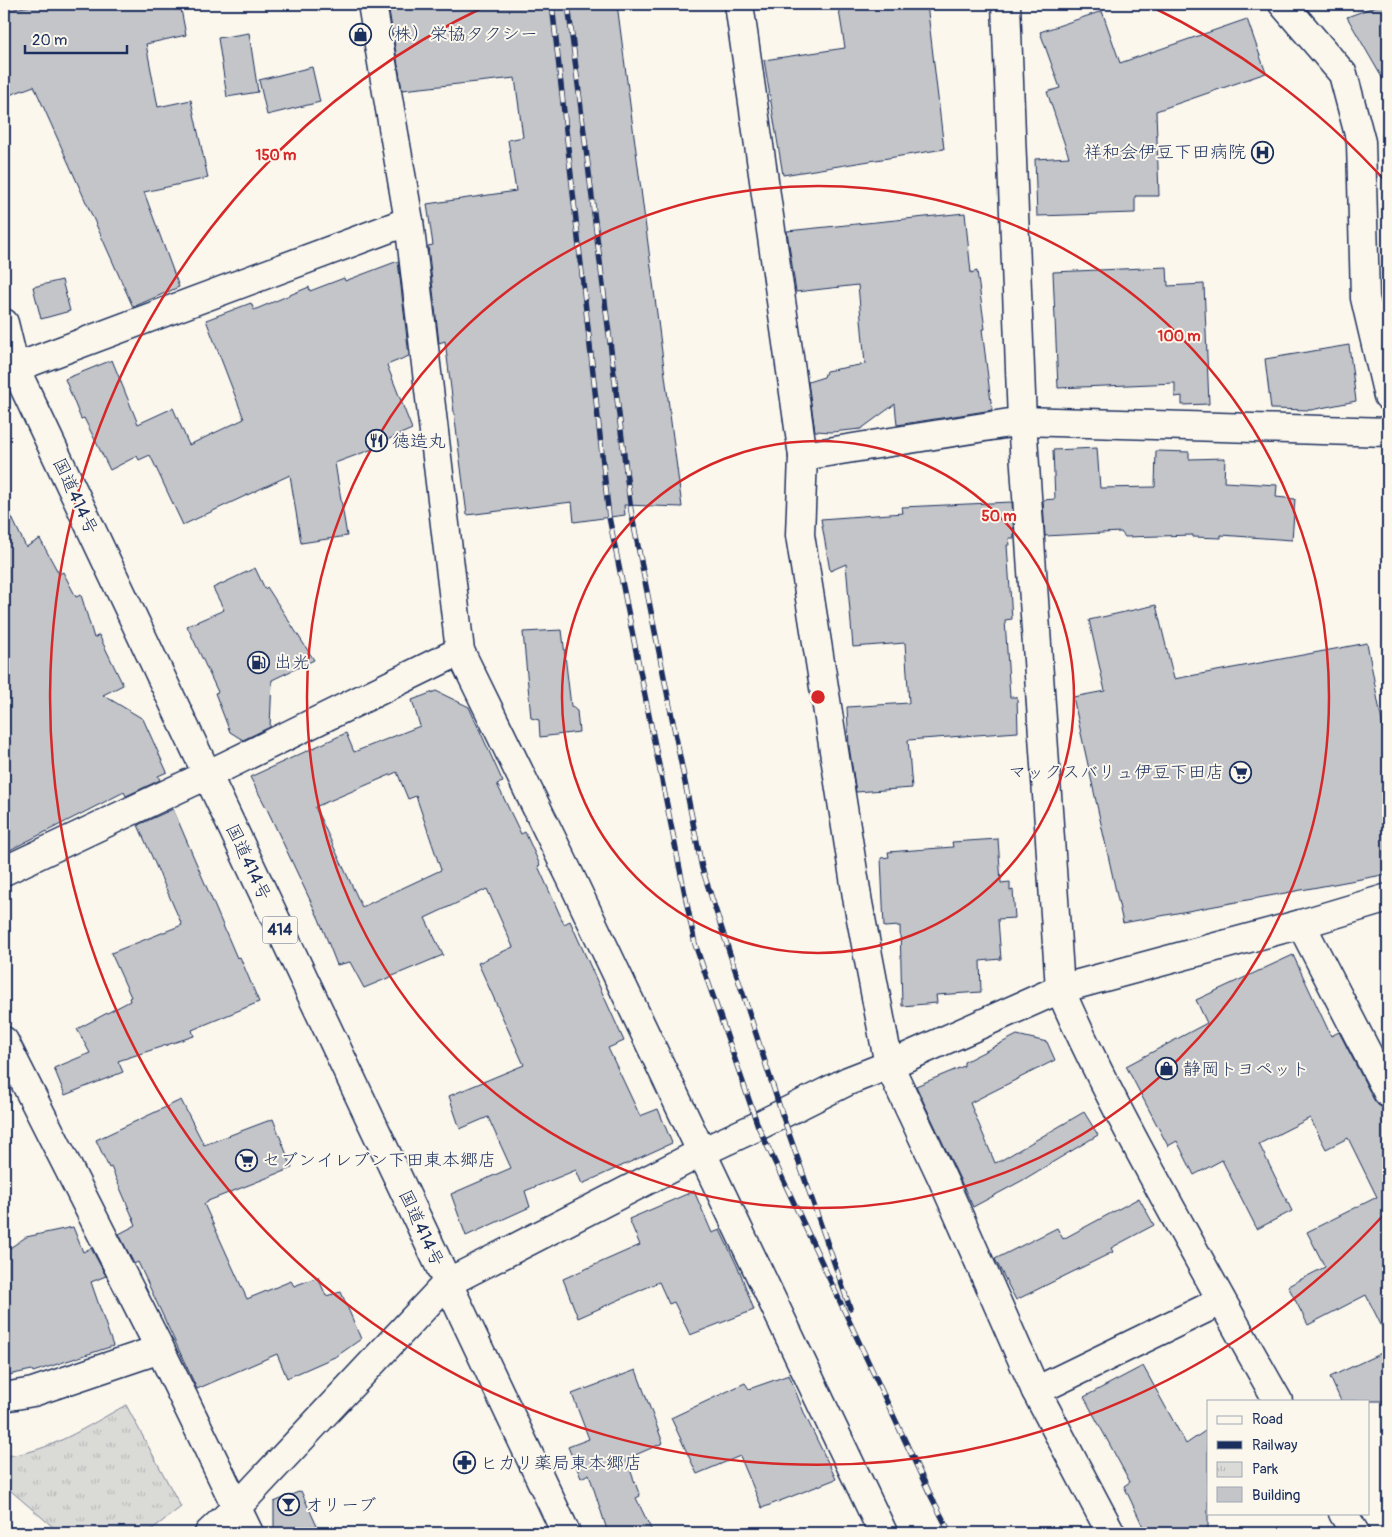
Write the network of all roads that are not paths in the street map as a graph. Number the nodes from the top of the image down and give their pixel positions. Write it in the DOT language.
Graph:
graph roads {
  1 [pos="372,4"];
  2 [pos="740,4"];
  3 [pos="1006,4"];
  4 [pos="1284,4"];
  5 [pos="409,221"];
  6 [pos="4,323"];
  7 [pos="9,370"];
  8 [pos="1388,396"];
  9 [pos="1022,421"];
  10 [pos="1388,432"];
  11 [pos="803,456"];
  12 [pos="460,651"];
  13 [pos="207,775"];
  14 [pos="4,871"];
  15 [pos="1388,898"];
  16 [pos="1301,924"];
  17 [pos="1060,989"];
  18 [pos="4,1041"];
  19 [pos="889,1065"];
  20 [pos="1388,1093"];
  21 [pos="702,1152"];
  22 [pos="447,1283"];
  23 [pos="1221,1301"];
  24 [pos="160,1349"];
  25 [pos="1036,1391"];
  26 [pos="4,1397"];
  27 [pos="1277,1400"];
  28 [pos="237,1507"];
  29 [pos="1344,1514"];
  30 [pos="209,1533"];
  31 [pos="249,1533"];
  32 [pos="566,1533"];
  33 [pos="883,1533"];
  34 [pos="1111,1533"];
  35 [pos="1355,1533"];
  1 -- 5 [label="main road"];
  2 -- 11 [label="main road"];
  3 -- 9 [label="main road"];
  4 -- 8 [label="main road"];
  5 -- 7 [label="main road"];
  5 -- 12 [label="main road"];
  6 -- 7 [label="main road, 国道414号 / 414"];
  7 -- 13 [label="main road, 国道414号 / 414"];
  9 -- 10 [label="main road"];
  9 -- 11 [label="main road"];
  9 -- 17 [label="main road"];
  11 -- 19 [label="main road"];
  12 -- 13 [label="main road"];
  12 -- 21 [label="main road"];
  13 -- 14 [label="main road"];
  13 -- 22 [label="main road, 国道414号 / 414"];
  15 -- 16 [label="main road"];
  16 -- 17 [label="main road"];
  16 -- 20 [label="main road"];
  17 -- 19 [label="main road"];
  17 -- 23 [label="main road"];
  18 -- 24 [label="main road"];
  19 -- 21 [label="main road"];
  19 -- 25 [label="main road"];
  21 -- 22 [label="main road"];
  21 -- 33 [label="main road"];
  22 -- 28 [label="main road"];
  22 -- 32 [label="main road, 国道414号 / 414"];
  23 -- 25 [label="main road"];
  23 -- 27 [label="main road"];
  24 -- 26 [label="main road"];
  24 -- 28 [label="main road"];
  25 -- 34 [label="main road"];
  28 -- 30 [label="main road"];
  28 -- 31 [label="main road"];
  29 -- 35 [label="main road"];
}
